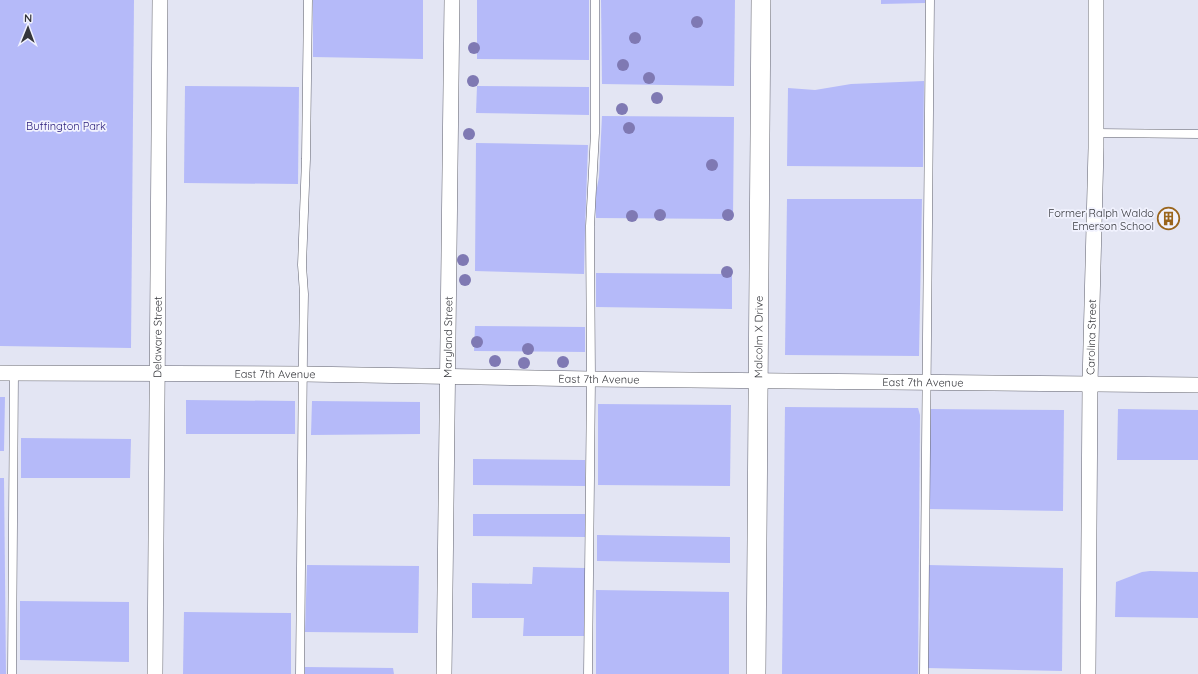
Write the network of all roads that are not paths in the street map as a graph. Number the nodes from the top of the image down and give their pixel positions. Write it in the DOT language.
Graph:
graph roads {
  1 [pos="160,0"];
  2 [pos="308,0"];
  3 [pos="452,0"];
  4 [pos="595,0"];
  5 [pos="761,0"];
  6 [pos="930,0"];
  7 [pos="1096,0"];
  8 [pos="1096,133"];
  9 [pos="1198,134"];
  10 [pos="7,373"];
  11 [pos="157,374"];
  12 [pos="303,374"];
  13 [pos="447,376"];
  14 [pos="591,379"];
  15 [pos="758,380"];
  16 [pos="926,383"];
  17 [pos="1090,384"];
  18 [pos="1198,385"];
  19 [pos="12,674"];
  20 [pos="155,674"];
  21 [pos="300,674"];
  22 [pos="444,674"];
  23 [pos="588,674"];
  24 [pos="756,674"];
  25 [pos="924,674"];
  26 [pos="1088,674"];
  1 -- 11 [label="street, Delaware Street"];
  2 -- 12 [label="lane"];
  3 -- 13 [label="street, Maryland Street"];
  4 -- 14 [label="lane"];
  5 -- 15 [label="street, Malcolm X Drive"];
  6 -- 16 [label="lane"];
  7 -- 8 [label="street, Carolina Street"];
  8 -- 9 [label="lane"];
  8 -- 17 [label="street, Carolina Street"];
  10 -- 11 [label="street, East 7th Avenue"];
  10 -- 19 [label="lane"];
  11 -- 12 [label="street, East 7th Avenue"];
  11 -- 20 [label="street, Delaware Street"];
  12 -- 13 [label="street, East 7th Avenue"];
  12 -- 21 [label="lane"];
  13 -- 14 [label="street, East 7th Avenue"];
  13 -- 22 [label="street, Maryland Street"];
  14 -- 15 [label="street, East 7th Avenue"];
  14 -- 23 [label="lane"];
  15 -- 16 [label="street, East 7th Avenue"];
  15 -- 24 [label="street, Malcolm X Drive"];
  16 -- 17 [label="street, East 7th Avenue"];
  16 -- 25 [label="lane"];
  17 -- 18 [label="street, East 7th Avenue"];
  17 -- 26 [label="street, Carolina Street"];
}
